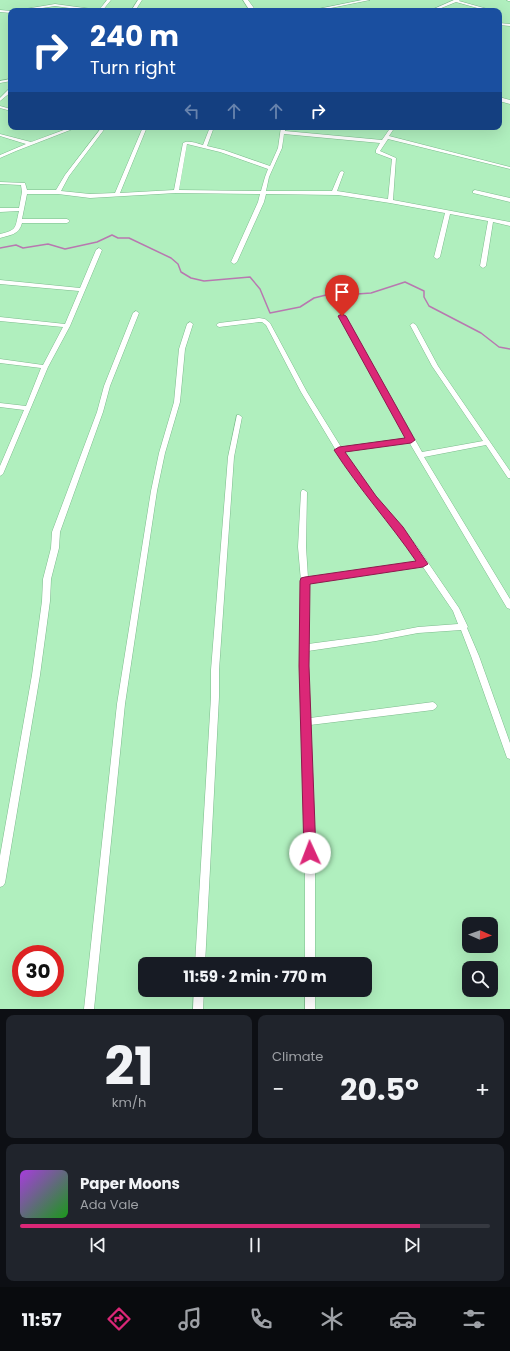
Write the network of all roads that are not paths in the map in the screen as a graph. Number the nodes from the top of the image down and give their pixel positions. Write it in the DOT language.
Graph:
graph roads {
  1 [pos="109,0"];
  2 [pos="368,0"];
  3 [pos="456,1"];
  4 [pos="65,5"];
  5 [pos="33,8"];
  6 [pos="64,8"];
  7 [pos="82,8"];
  8 [pos="102,8"];
  9 [pos="323,8"];
  10 [pos="438,8"];
  11 [pos="482,8"];
  12 [pos="8,93"];
  13 [pos="0,100"];
  14 [pos="68,130"];
  15 [pos="102,130"];
  16 [pos="144,130"];
  17 [pos="211,130"];
  18 [pos="283,130"];
  19 [pos="293,130"];
  20 [pos="391,130"];
  21 [pos="0,135"];
  22 [pos="384,139"];
  23 [pos="32,144"];
  24 [pos="204,147"];
  25 [pos="0,157"];
  26 [pos="271,168"];
  27 [pos="510,168"];
  28 [pos="342,172"];
  29 [pos="0,183"];
  30 [pos="176,191"];
  31 [pos="25,192"];
  32 [pos="58,192"];
  33 [pos="263,192"];
  34 [pos="475,192"];
  35 [pos="334,193"];
  36 [pos="117,195"];
  37 [pos="510,200"];
  38 [pos="390,201"];
  39 [pos="22,209"];
  40 [pos="0,210"];
  41 [pos="448,212"];
  42 [pos="491,220"];
  43 [pos="19,221"];
  44 [pos="66,221"];
  45 [pos="510,224"];
  46 [pos="0,236"];
  47 [pos="99,250"];
  48 [pos="437,257"];
  49 [pos="234,262"];
  50 [pos="483,266"];
  51 [pos="0,282"];
  52 [pos="82,290"];
  53 [pos="136,313"];
  54 [pos="342,316"];
  55 [pos="0,319"];
  56 [pos="190,324"];
  57 [pos="220,325"];
  58 [pos="413,325"];
  59 [pos="66,326"];
  60 [pos="0,361"];
  61 [pos="46,367"];
  62 [pos="0,405"];
  63 [pos="28,408"];
  64 [pos="239,417"];
  65 [pos="411,440"];
  66 [pos="486,442"];
  67 [pos="339,450"];
  68 [pos="420,455"];
  69 [pos="0,474"];
  70 [pos="510,476"];
  71 [pos="304,492"];
  72 [pos="423,564"];
  73 [pos="305,581"];
  74 [pos="510,606"];
  75 [pos="464,627"];
  76 [pos="304,648"];
  77 [pos="433,706"];
  78 [pos="306,722"];
  79 [pos="510,754"];
  80 [pos="0,883"];
  81 [pos="200,957"];
  82 [pos="310,957"];
  83 [pos="199,997"];
  84 [pos="310,997"];
  85 [pos="89,1009"];
  86 [pos="198,1009"];
  87 [pos="310,1009"];
  1 -- 8 [label="street"];
  2 -- 9 [label="street"];
  3 -- 10 [label="street"];
  3 -- 11 [label="street"];
  4 -- 5 [label="street"];
  4 -- 6 [label="street"];
  4 -- 7 [label="street"];
  12 -- 13 [label="street"];
  14 -- 23 [label="street"];
  15 -- 32 [label="street"];
  16 -- 36 [label="street"];
  17 -- 24 [label="street"];
  18 -- 26 [label="street"];
  19 -- 22 [label="street"];
  20 -- 22 [label="street"];
  21 -- 23 [label="street"];
  22 -- 27 [label="street"];
  22 -- 38 [label="street"];
  23 -- 25 [label="street"];
  24 -- 26 [label="street"];
  24 -- 30 [label="street"];
  26 -- 33 [label="street"];
  28 -- 35 [label="street"];
  29 -- 31 [label="street"];
  30 -- 33 [label="street"];
  30 -- 36 [label="street"];
  31 -- 32 [label="street"];
  31 -- 39 [label="street"];
  32 -- 36 [label="street"];
  33 -- 35 [label="street"];
  33 -- 49 [label="street"];
  34 -- 37 [label="street"];
  35 -- 38 [label="street"];
  38 -- 41 [label="street"];
  39 -- 40 [label="street"];
  39 -- 43 [label="street"];
  41 -- 42 [label="street"];
  41 -- 48 [label="street"];
  42 -- 45 [label="street"];
  42 -- 50 [label="street"];
  43 -- 44 [label="street"];
  43 -- 46 [label="street"];
  47 -- 52 [label="street"];
  51 -- 52 [label="street"];
  52 -- 59 [label="street"];
  53 -- 80 [label="street"];
  54 -- 65 [label="street"];
  55 -- 59 [label="street"];
  56 -- 85 [label="street"];
  57 -- 67 [label="street"];
  58 -- 66 [label="street"];
  59 -- 61 [label="street"];
  60 -- 61 [label="street"];
  61 -- 63 [label="street"];
  62 -- 63 [label="street"];
  63 -- 69 [label="street"];
  64 -- 81 [label="street"];
  65 -- 67 [label="street"];
  65 -- 68 [label="street"];
  66 -- 68 [label="street"];
  66 -- 70 [label="street"];
  67 -- 72 [label="street"];
  68 -- 74 [label="street"];
  71 -- 73 [label="street"];
  72 -- 73 [label="street"];
  72 -- 75 [label="street"];
  73 -- 76 [label="street"];
  75 -- 76 [label="street"];
  75 -- 79 [label="street"];
  76 -- 78 [label="street"];
  77 -- 78 [label="street"];
  78 -- 82 [label="street"];
  83 -- 86 [label="street"];
  84 -- 87 [label="street"];
}
